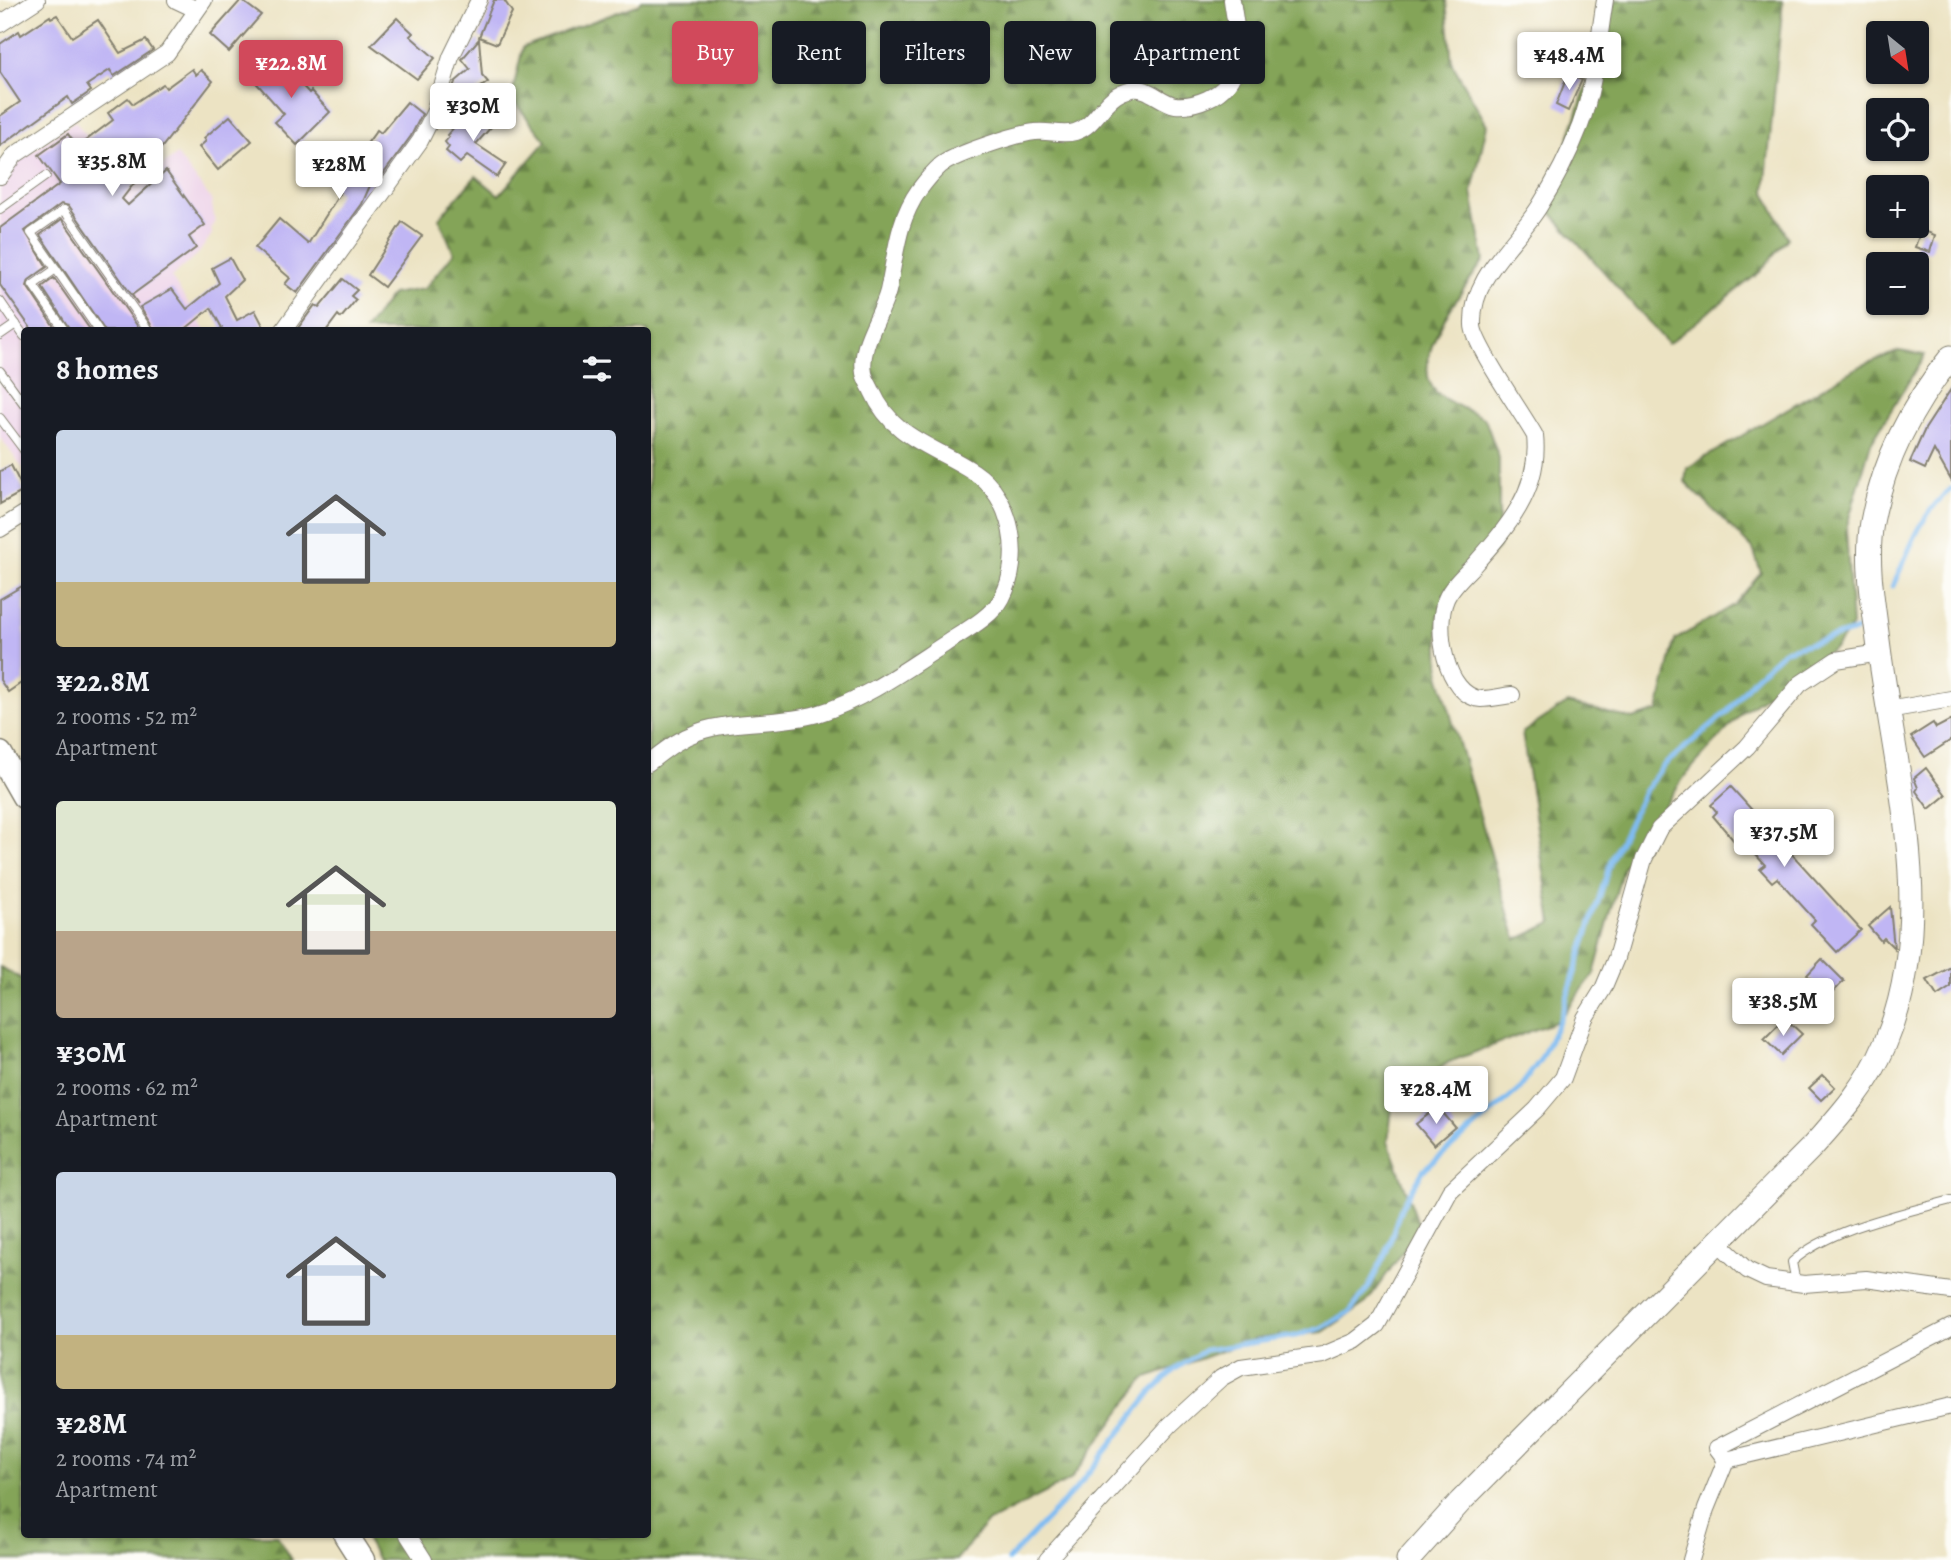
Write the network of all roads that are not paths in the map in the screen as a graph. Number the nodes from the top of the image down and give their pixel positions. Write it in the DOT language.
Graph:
graph roads {
  1 [pos="37,0"];
  2 [pos="176,0"];
  3 [pos="480,0"];
  4 [pos="1232,0"];
  5 [pos="1605,0"];
  6 [pos="200,5"];
  7 [pos="0,24"];
  8 [pos="0,176"];
  9 [pos="46,176"];
  10 [pos="0,209"];
  11 [pos="56,270"];
  12 [pos="0,301"];
  13 [pos="16,324"];
  14 [pos="62,327"];
  15 [pos="96,327"];
  16 [pos="146,327"];
  17 [pos="286,327"];
  18 [pos="21,332"];
  19 [pos="0,335"];
  20 [pos="1951,357"];
  21 [pos="0,371"];
  22 [pos="21,400"];
  23 [pos="0,418"];
  24 [pos="21,446"];
  25 [pos="21,516"];
  26 [pos="0,529"];
  27 [pos="1880,653"];
  28 [pos="1513,695"];
  29 [pos="1951,699"];
  30 [pos="1888,710"];
  31 [pos="0,754"];
  32 [pos="651,761"];
  33 [pos="21,791"];
  34 [pos="1951,1200"];
  35 [pos="1716,1241"];
  36 [pos="1796,1283"];
  37 [pos="1951,1291"];
  38 [pos="1951,1327"];
  39 [pos="1951,1406"];
  40 [pos="1726,1460"];
  41 [pos="348,1538"];
  42 [pos="410,1538"];
  43 [pos="362,1560"];
  44 [pos="424,1560"];
  45 [pos="1047,1560"];
  46 [pos="1408,1560"];
  47 [pos="1691,1560"];
  1 -- 7 [label="street"];
  2 -- 6 [label="street"];
  3 -- 17 [label="street"];
  4 -- 32 [label="street"];
  5 -- 28 [label="street"];
  6 -- 8 [label="street"];
  9 -- 10 [label="lane"];
  11 -- 14 [label="lane"];
  11 -- 15 [label="lane"];
  11 -- 16 [label="lane"];
  12 -- 13 [label="lane"];
  13 -- 18 [label="lane"];
  13 -- 19 [label="lane"];
  20 -- 27 [label="street"];
  21 -- 22 [label="lane"];
  23 -- 24 [label="lane"];
  25 -- 26 [label="street"];
  27 -- 30 [label="street"];
  27 -- 45 [label="street"];
  29 -- 30 [label="street"];
  30 -- 35 [label="street"];
  31 -- 33 [label="main road"];
  34 -- 36 [label="lane"];
  35 -- 36 [label="street"];
  35 -- 46 [label="street"];
  36 -- 37 [label="street"];
  38 -- 40 [label="street"];
  39 -- 40 [label="street"];
  40 -- 47 [label="street"];
  41 -- 43 [label="main road"];
  42 -- 44 [label="street"];
}
